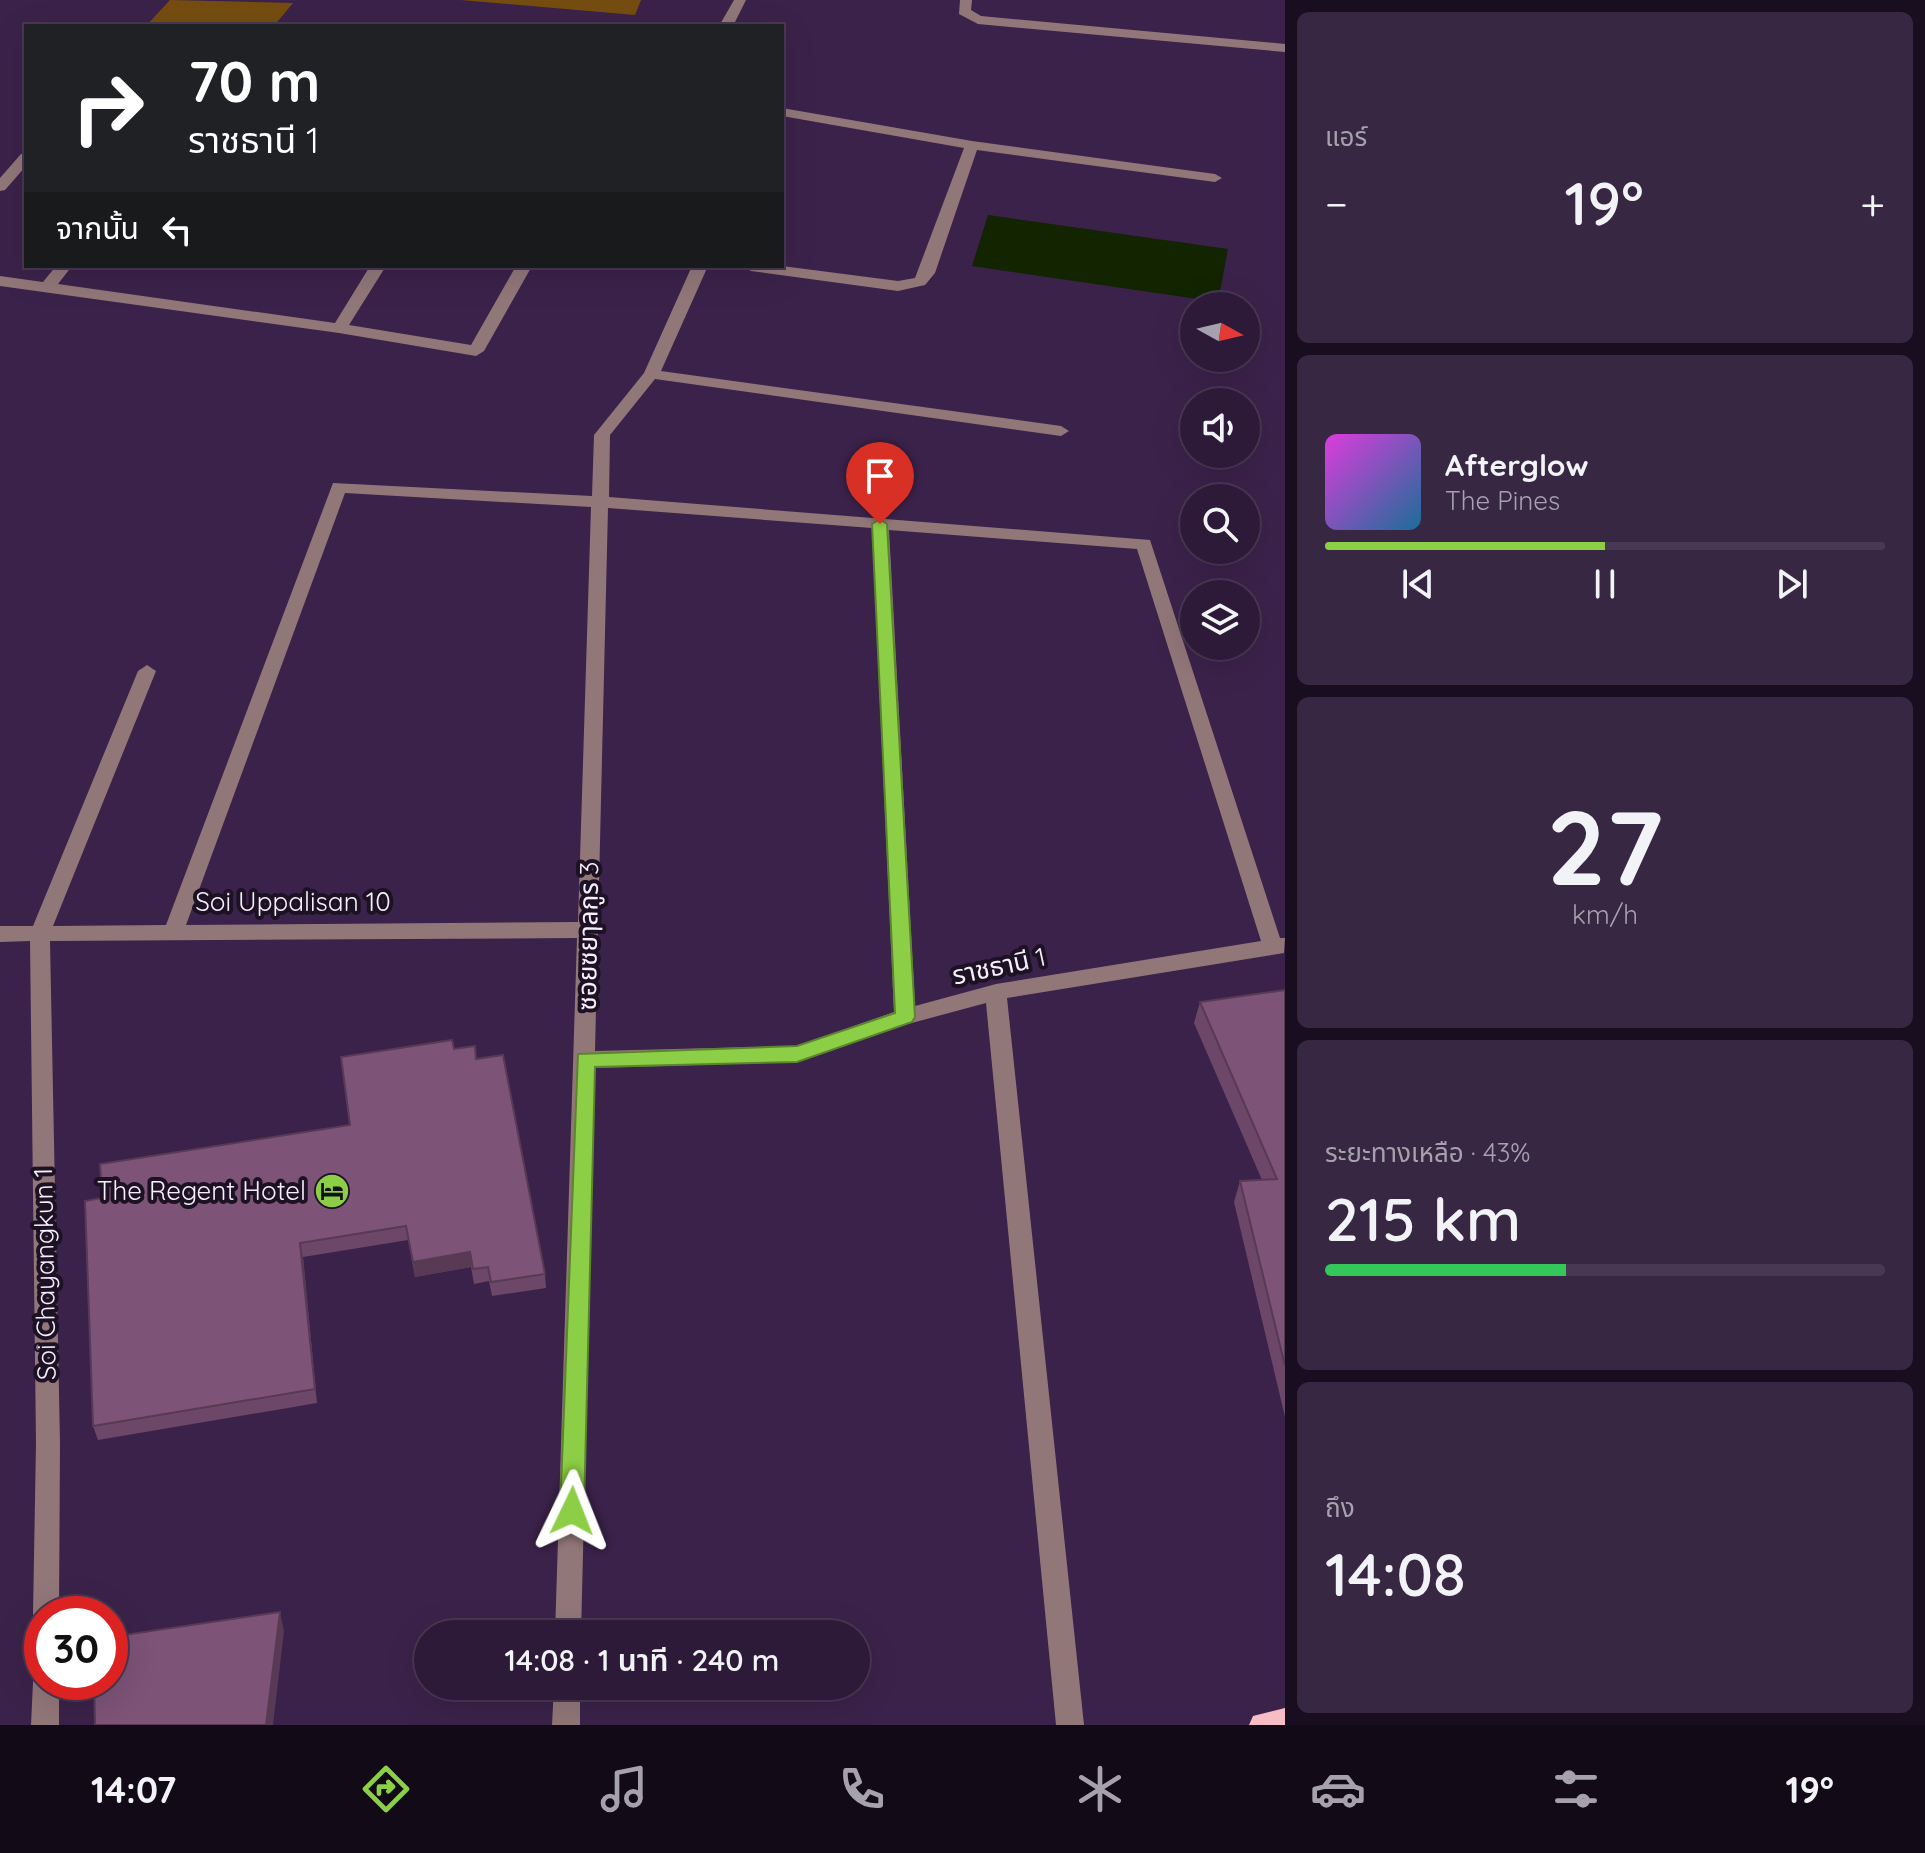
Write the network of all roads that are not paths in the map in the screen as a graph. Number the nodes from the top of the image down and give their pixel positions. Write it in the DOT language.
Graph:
graph roads {
  1 [pos="740,0"];
  2 [pos="966,0"];
  3 [pos="727,24"];
  4 [pos="1285,48"];
  5 [pos="784,112"];
  6 [pos="972,145"];
  7 [pos="24,159"];
  8 [pos="1215,178"];
  9 [pos="0,187"];
  10 [pos="62,268"];
  11 [pos="377,268"];
  12 [pos="523,268"];
  13 [pos="699,268"];
  14 [pos="766,268"];
  15 [pos="0,281"];
  16 [pos="47,288"];
  17 [pos="339,328"];
  18 [pos="651,374"];
  19 [pos="1061,431"];
  20 [pos="602,502"];
  21 [pos="880,524"];
  22 [pos="147,671"];
  23 [pos="174,930"];
  24 [pos="586,930"];
  25 [pos="40,933"];
  26 [pos="0,934"];
  27 [pos="1279,946"];
  28 [pos="996,992"];
  29 [pos="905,1017"];
  30 [pos="585,1060"];
  31 [pos="46,1596"];
  32 [pos="568,1620"];
  33 [pos="46,1700"];
  34 [pos="567,1700"];
  35 [pos="1285,1721"];
  36 [pos="45,1725"];
  37 [pos="566,1725"];
  38 [pos="1070,1725"];
  39 [pos="1263,1725"];
  1 -- 3 [label="street"];
  2 -- 4 [label="street"];
  5 -- 6 [label="street"];
  6 -- 8 [label="street"];
  6 -- 14 [label="street"];
  7 -- 9 [label="street"];
  10 -- 16 [label="street"];
  11 -- 17 [label="street"];
  12 -- 17 [label="street"];
  13 -- 18 [label="street, ซอยซยๅลกูร 3"];
  15 -- 16 [label="street"];
  16 -- 17 [label="street"];
  18 -- 19 [label="street"];
  18 -- 20 [label="street, ซอยซยๅลกูร 3"];
  20 -- 21 [label="street"];
  20 -- 23 [label="street"];
  20 -- 24 [label="street, ซอยซยๅลกูร 3"];
  21 -- 27 [label="street"];
  21 -- 29 [label="street"];
  22 -- 25 [label="street"];
  23 -- 24 [label="street, Soi Uppalisan 10"];
  23 -- 25 [label="street, Soi Uppalisan 10"];
  24 -- 30 [label="street, ซอยซยๅลกูร 3"];
  25 -- 26 [label="street, Soi Uppalisan 10"];
  25 -- 31 [label="street, Soi Chayangkun 1"];
  27 -- 28 [label="street, ราชธานี 1"];
  28 -- 29 [label="street, ราชธานี 1"];
  28 -- 38 [label="street"];
  29 -- 30 [label="street, ราชธานี 1"];
  30 -- 32 [label="street, ซอยซยๅลกูร 3"];
  33 -- 36 [label="street"];
  34 -- 37 [label="street"];
  35 -- 39 [label="main road"];
}
